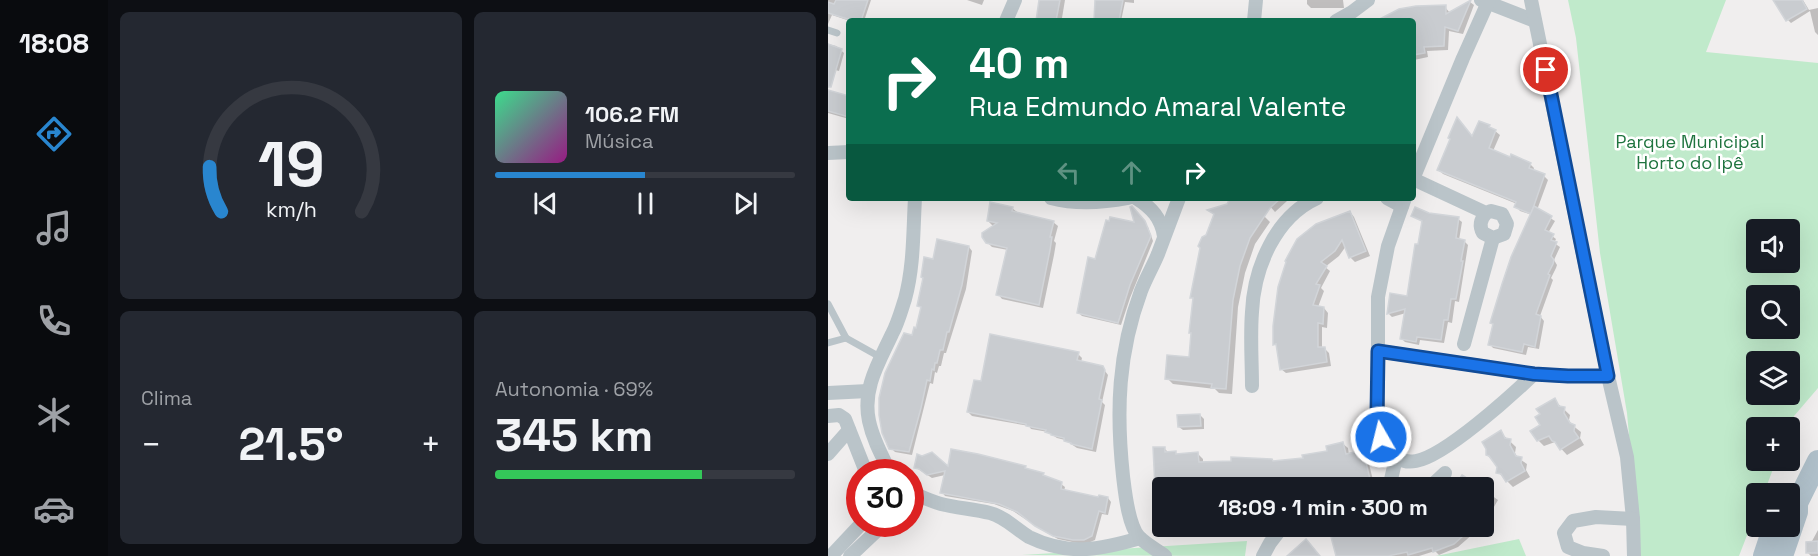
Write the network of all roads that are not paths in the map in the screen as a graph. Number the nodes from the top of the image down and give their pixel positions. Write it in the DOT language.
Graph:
graph roads {
  1 [pos="1015,0"];
  2 [pos="1256,0"];
  3 [pos="1368,0"];
  4 [pos="1531,0"];
  5 [pos="1486,1"];
  6 [pos="1007,18"];
  7 [pos="1254,18"];
  8 [pos="1341,18"];
  9 [pos="1535,21"];
  10 [pos="828,30"];
  11 [pos="837,33"];
  12 [pos="846,152"];
  13 [pos="828,153"];
  14 [pos="1416,172"];
  15 [pos="1416,180"];
  16 [pos="915,201"];
  17 [pos="1062,201"];
  18 [pos="1101,201"];
  19 [pos="1140,201"];
  20 [pos="1178,201"];
  21 [pos="1312,201"];
  22 [pos="1404,202"];
  23 [pos="1486,213"];
  24 [pos="1164,237"];
  25 [pos="1493,238"];
  26 [pos="828,304"];
  27 [pos="846,338"];
  28 [pos="828,343"];
  29 [pos="1464,344"];
  30 [pos="1378,351"];
  31 [pos="880,357"];
  32 [pos="1534,374"];
  33 [pos="1608,376"];
  34 [pos="1252,386"];
  35 [pos="868,391"];
  36 [pos="828,393"];
  37 [pos="828,416"];
  38 [pos="849,430"];
  39 [pos="828,454"];
  40 [pos="1396,458"];
  41 [pos="861,459"];
  42 [pos="884,459"];
  43 [pos="1818,461"];
  44 [pos="1445,473"];
  45 [pos="1392,477"];
  46 [pos="1441,477"];
  47 [pos="1800,492"];
  48 [pos="924,498"];
  49 [pos="1633,519"];
  50 [pos="849,537"];
  51 [pos="871,537"];
  52 [pos="1274,537"];
  53 [pos="1770,537"];
  54 [pos="1788,537"];
  55 [pos="1140,538"];
  56 [pos="854,555"];
  57 [pos="831,556"];
  58 [pos="1165,556"];
  59 [pos="1263,556"];
  60 [pos="1603,556"];
  61 [pos="1634,556"];
  62 [pos="1764,556"];
  63 [pos="1782,556"];
  1 -- 6 [label="street"];
  2 -- 7 [label="street"];
  3 -- 8 [label="street"];
  4 -- 9 [label="street"];
  5 -- 9 [label="street"];
  5 -- 14 [label="street"];
  9 -- 33 [label="street"];
  10 -- 11 [label="lane"];
  12 -- 13 [label="street"];
  15 -- 23 [label="street"];
  16 -- 31 [label="street"];
  17 -- 18 [label="street"];
  19 -- 24 [label="street"];
  20 -- 24 [label="street"];
  21 -- 34 [label="street"];
  22 -- 30 [label="street"];
  23 -- 25 [label="street"];
  23 -- 25 [label="street"];
  24 -- 55 [label="street"];
  25 -- 29 [label="street"];
  26 -- 27 [label="lane"];
  27 -- 28 [label="lane"];
  27 -- 31 [label="lane"];
  30 -- 32 [label="street"];
  30 -- 40 [label="street"];
  31 -- 35 [label="street"];
  32 -- 33 [label="street"];
  32 -- 40 [label="street"];
  33 -- 49 [label="street"];
  35 -- 36 [label="street"];
  35 -- 42 [label="street"];
  37 -- 38 [label="street"];
  38 -- 39 [label="street"];
  38 -- 41 [label="street"];
  40 -- 45 [label="street"];
  43 -- 47 [label="main road"];
  44 -- 46 [label="street"];
  48 -- 55 [label="street"];
  49 -- 60 [label="street"];
  49 -- 61 [label="street"];
  50 -- 57 [label="street"];
  51 -- 56 [label="street"];
  52 -- 59 [label="street"];
  53 -- 62 [label="main road"];
  54 -- 63 [label="main road"];
  55 -- 58 [label="street"];
}
